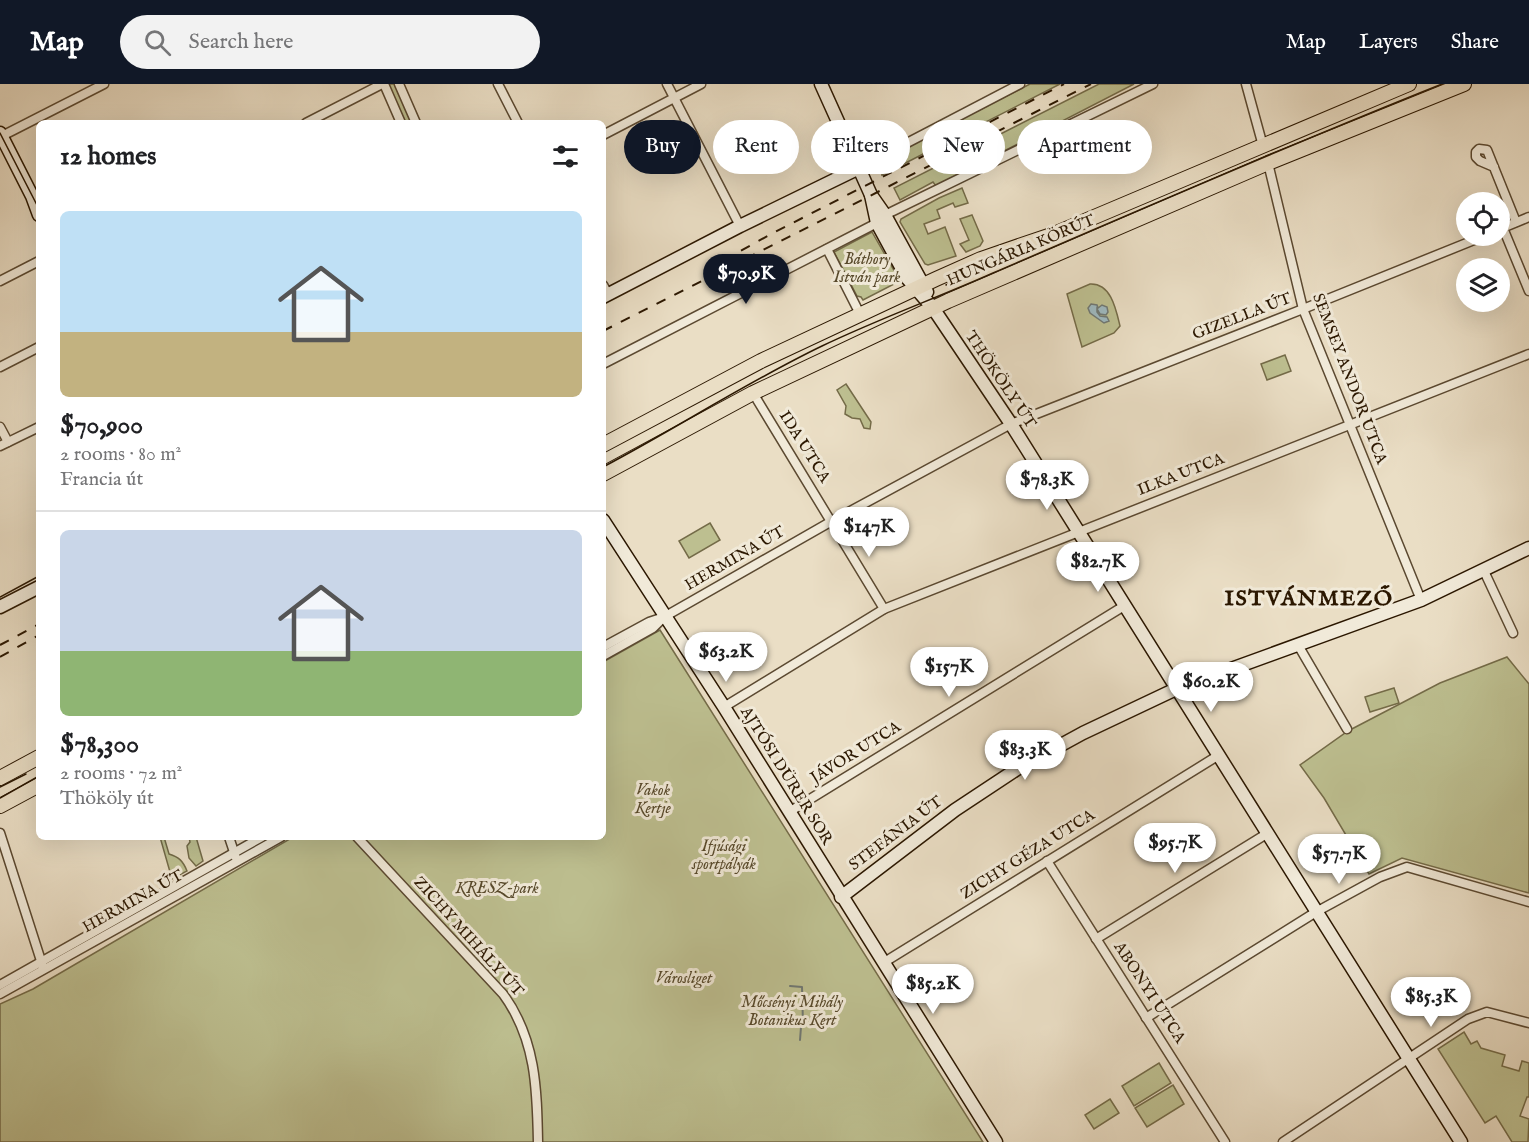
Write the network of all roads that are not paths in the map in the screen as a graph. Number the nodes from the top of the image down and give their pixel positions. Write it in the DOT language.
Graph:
graph roads {
  1 [pos="104,84"];
  2 [pos="383,84"];
  3 [pos="399,84"];
  4 [pos="498,84"];
  5 [pos="667,84"];
  6 [pos="701,84"];
  7 [pos="821,84"];
  8 [pos="1020,84"];
  9 [pos="1153,84"];
  10 [pos="1246,84"];
  11 [pos="1409,84"];
  12 [pos="1464,84"];
  13 [pos="674,98"];
  14 [pos="312,120"];
  15 [pos="400,120"];
  16 [pos="415,120"];
  17 [pos="516,120"];
  18 [pos="837,120"];
  19 [pos="606,133"];
  20 [pos="0,138"];
  21 [pos="910,141"];
  22 [pos="1263,146"];
  23 [pos="1268,164"];
  24 [pos="1494,167"];
  25 [pos="847,174"];
  26 [pos="862,174"];
  27 [pos="36,206"];
  28 [pos="36,210"];
  29 [pos="1529,217"];
  30 [pos="881,219"];
  31 [pos="1516,222"];
  32 [pos="1510,224"];
  33 [pos="740,226"];
  34 [pos="1459,246"];
  35 [pos="1509,246"];
  36 [pos="826,249"];
  37 [pos="36,263"];
  38 [pos="0,281"];
  39 [pos="920,290"];
  40 [pos="1529,291"];
  41 [pos="606,292"];
  42 [pos="933,308"];
  43 [pos="1303,309"];
  44 [pos="860,314"];
  45 [pos="878,333"];
  46 [pos="36,349"];
  47 [pos="1529,354"];
  48 [pos="606,362"];
  49 [pos="0,367"];
  50 [pos="753,393"];
  51 [pos="1011,424"];
  52 [pos="1349,425"];
  53 [pos="0,427"];
  54 [pos="36,428"];
  55 [pos="606,443"];
  56 [pos="4,444"];
  57 [pos="606,472"];
  58 [pos="832,521"];
  59 [pos="606,525"];
  60 [pos="1077,531"];
  61 [pos="1529,548"];
  62 [pos="1484,571"];
  63 [pos="36,589"];
  64 [pos="1421,600"];
  65 [pos="1124,606"];
  66 [pos="0,607"];
  67 [pos="884,609"];
  68 [pos="664,617"];
  69 [pos="1513,633"];
  70 [pos="606,645"];
  71 [pos="1298,645"];
  72 [pos="606,654"];
  73 [pos="1176,689"];
  74 [pos="724,707"];
  75 [pos="1347,729"];
  76 [pos="1219,755"];
  77 [pos="36,759"];
  78 [pos="0,776"];
  79 [pos="36,787"];
  80 [pos="0,806"];
  81 [pos="789,812"];
  82 [pos="0,833"];
  83 [pos="1268,833"];
  84 [pos="230,840"];
  85 [pos="258,840"];
  86 [pos="274,840"];
  87 [pos="360,840"];
  88 [pos="236,857"];
  89 [pos="1047,861"];
  90 [pos="841,897"];
  91 [pos="1529,902"];
  92 [pos="1316,912"];
  93 [pos="1096,939"];
  94 [pos="883,963"];
  95 [pos="42,966"];
  96 [pos="0,985"];
  97 [pos="0,994"];
  98 [pos="1146,1018"];
  99 [pos="1529,1023"];
  100 [pos="1409,1059"];
  101 [pos="538,1142"];
  102 [pos="996,1142"];
  103 [pos="1225,1142"];
  104 [pos="1283,1142"];
  105 [pos="1461,1142"];
  1 -- 20 [label="street"];
  2 -- 14 [label="street"];
  2 -- 15 [label="street"];
  3 -- 16 [label="street"];
  4 -- 17 [label="street"];
  5 -- 13 [label="street"];
  6 -- 13 [label="street"];
  7 -- 18 [label="street, THÖKÖLY ÚT"];
  8 -- 21 [label="street"];
  9 -- 30 [label="street"];
  10 -- 22 [label="street"];
  11 -- 22 [label="main road, HUNGÁRIA KÖRÚT"];
  12 -- 23 [label="main road, HUNGÁRIA KÖRÚT"];
  13 -- 19 [label="street"];
  13 -- 33 [label="street"];
  20 -- 27 [label="street"];
  20 -- 28 [label="street"];
  22 -- 39 [label="main road, HUNGÁRIA KÖRÚT"];
  23 -- 42 [label="main road, HUNGÁRIA KÖRÚT"];
  23 -- 43 [label="street, SEMSEY ANDOR UTCA"];
  24 -- 31 [label="street"];
  25 -- 33 [label="street"];
  26 -- 30 [label="street, THÖKÖLY ÚT"];
  29 -- 31 [label="street"];
  30 -- 36 [label="street"];
  30 -- 39 [label="street, THÖKÖLY ÚT"];
  31 -- 32 [label="street"];
  33 -- 41 [label="street"];
  34 -- 43 [label="street, GIZELLA ÚT"];
  35 -- 40 [label="street"];
  36 -- 44 [label="street"];
  36 -- 48 [label="street"];
  37 -- 38 [label="street"];
  39 -- 42 [label="street, THÖKÖLY ÚT"];
  39 -- 44 [label="main road, HUNGÁRIA KÖRÚT"];
  39 -- 45 [label="main road"];
  42 -- 45 [label="main road, HUNGÁRIA KÖRÚT"];
  42 -- 51 [label="street, THÖKÖLY ÚT"];
  43 -- 51 [label="street, GIZELLA ÚT"];
  43 -- 52 [label="street, SEMSEY ANDOR UTCA"];
  44 -- 55 [label="main road, HUNGÁRIA KÖRÚT"];
  45 -- 50 [label="main road, HUNGÁRIA KÖRÚT"];
  46 -- 49 [label="street"];
  47 -- 52 [label="street, ILKA UTCA"];
  50 -- 57 [label="main road, HUNGÁRIA KÖRÚT"];
  50 -- 58 [label="street, IDA UTCA"];
  51 -- 58 [label="street, HERMINA ÚT"];
  51 -- 60 [label="street, THÖKÖLY ÚT"];
  52 -- 60 [label="street, ILKA UTCA"];
  52 -- 64 [label="street, SEMSEY ANDOR UTCA"];
  53 -- 56 [label="street"];
  54 -- 56 [label="street"];
  58 -- 67 [label="street, IDA UTCA"];
  58 -- 68 [label="street, HERMINA ÚT"];
  59 -- 68 [label="street, AJTÓSI DÜRER SOR"];
  60 -- 65 [label="street, THÖKÖLY ÚT"];
  60 -- 67 [label="street, ILKA UTCA"];
  61 -- 62 [label="street, STEFÁNIA ÚT"];
  62 -- 64 [label="street, STEFÁNIA ÚT"];
  62 -- 69 [label="street"];
  63 -- 66 [label="street"];
  64 -- 71 [label="street, STEFÁNIA ÚT"];
  65 -- 73 [label="street, THÖKÖLY ÚT"];
  65 -- 81 [label="street, JÁVOR UTCA"];
  67 -- 74 [label="street, ILKA UTCA"];
  68 -- 70 [label="street, HERMINA ÚT"];
  68 -- 72 [label="street, HERMINA ÚT"];
  68 -- 74 [label="street, AJTÓSI DÜRER SOR"];
  71 -- 73 [label="street, STEFÁNIA ÚT"];
  71 -- 75 [label="street"];
  73 -- 76 [label="street, THÖKÖLY ÚT"];
  73 -- 90 [label="street, STEFÁNIA ÚT"];
  74 -- 81 [label="street, AJTÓSI DÜRER SOR"];
  76 -- 83 [label="street, THÖKÖLY ÚT"];
  76 -- 89 [label="street, ZICHY GÉZA UTCA"];
  77 -- 78 [label="main road"];
  79 -- 80 [label="main road"];
  81 -- 90 [label="street, AJTÓSI DÜRER SOR"];
  82 -- 95 [label="street"];
  83 -- 92 [label="street, THÖKÖLY ÚT"];
  83 -- 93 [label="street"];
  84 -- 88 [label="street"];
  85 -- 88 [label="street, HERMINA ÚT"];
  86 -- 88 [label="street, HERMINA ÚT"];
  87 -- 101 [label="street, ZICHY MIHÁLY ÚT"];
  88 -- 95 [label="street, HERMINA ÚT"];
  89 -- 93 [label="street, ABONYI UTCA"];
  89 -- 94 [label="street, ZICHY GÉZA UTCA"];
  90 -- 94 [label="street, AJTÓSI DÜRER SOR"];
  91 -- 92 [label="street"];
  92 -- 98 [label="street"];
  92 -- 100 [label="street, THÖKÖLY ÚT"];
  93 -- 98 [label="street, ABONYI UTCA"];
  94 -- 102 [label="street, AJTÓSI DÜRER SOR"];
  95 -- 96 [label="street, HERMINA ÚT"];
  95 -- 97 [label="street, HERMINA ÚT"];
  98 -- 103 [label="street, ABONYI UTCA"];
  99 -- 100 [label="street"];
  100 -- 104 [label="street"];
  100 -- 105 [label="street, THÖKÖLY ÚT"];
}
